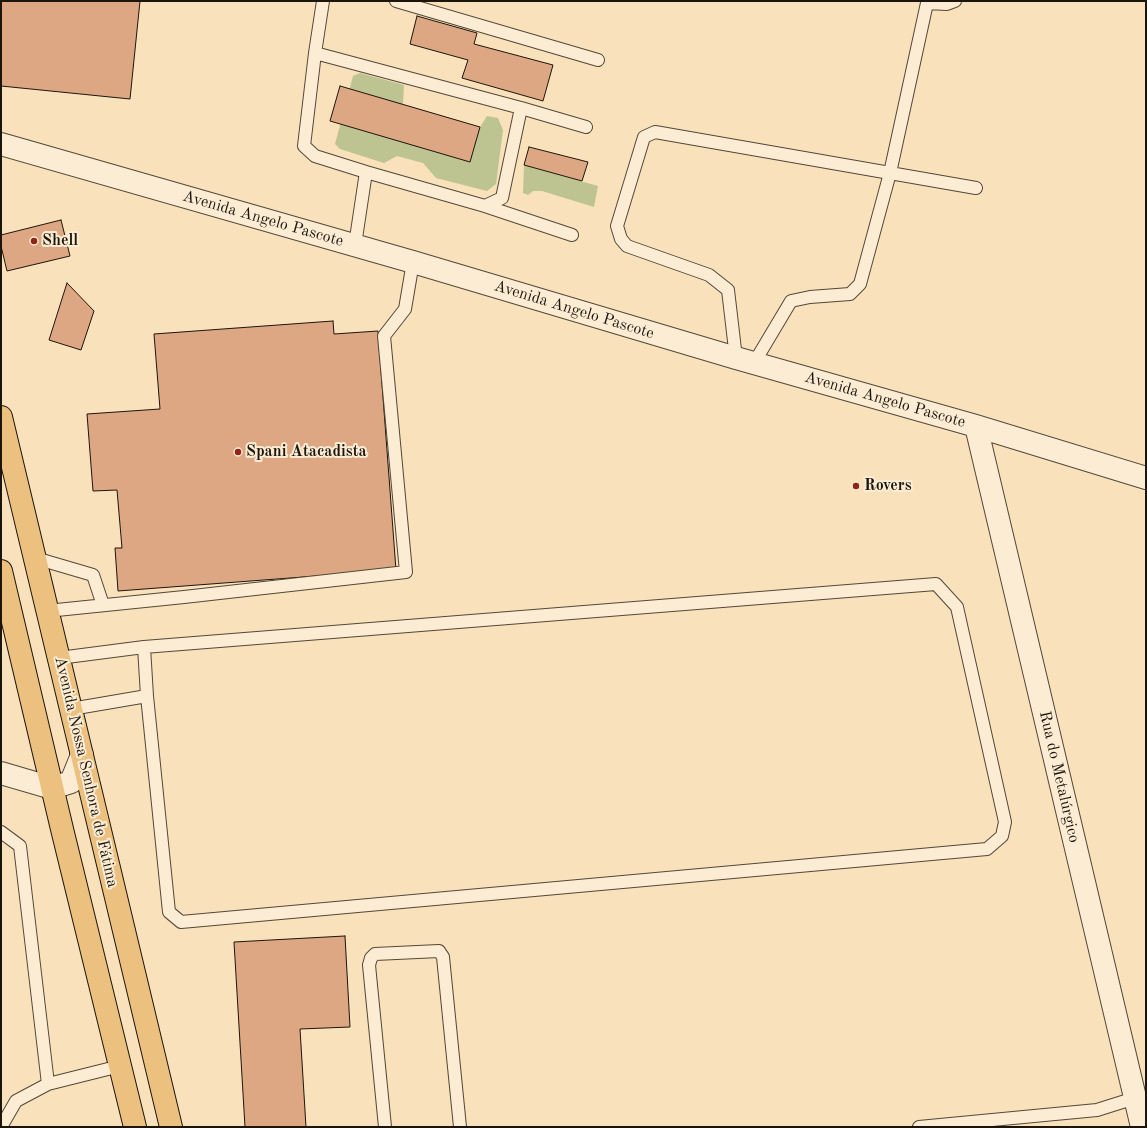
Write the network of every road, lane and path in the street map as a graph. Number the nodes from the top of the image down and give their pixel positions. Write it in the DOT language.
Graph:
graph roads {
  1 [pos="323,1"];
  2 [pos="396,1"];
  3 [pos="955,1"];
  4 [pos="925,2"];
  5 [pos="315,53"];
  6 [pos="598,60"];
  7 [pos="521,108"];
  8 [pos="586,127"];
  9 [pos="1,144"];
  10 [pos="366,172"];
  11 [pos="890,172"];
  12 [pos="976,188"];
  13 [pos="485,206"];
  14 [pos="572,235"];
  15 [pos="355,245"];
  16 [pos="413,262"];
  17 [pos="745,361"];
  18 [pos="1,417"];
  19 [pos="976,426"];
  20 [pos="1146,478"];
  21 [pos="35,558"];
  22 [pos="1,571"];
  23 [pos="103,605"];
  24 [pos="47,611"];
  25 [pos="144,647"];
  26 [pos="59,658"];
  27 [pos="147,696"];
  28 [pos="71,709"];
  29 [pos="82,755"];
  30 [pos="1,773"];
  31 [pos="52,788"];
  32 [pos="1,832"];
  33 [pos="120,1066"];
  34 [pos="48,1084"];
  35 [pos="1135,1098"];
  36 [pos="1,1127"];
  37 [pos="135,1127"];
  38 [pos="171,1127"];
  39 [pos="385,1127"];
  40 [pos="460,1127"];
  41 [pos="919,1127"];
  42 [pos="1142,1127"];
  1 -- 5 [label="lane"];
  2 -- 6 [label="lane"];
  3 -- 4 [label="lane"];
  4 -- 11 [label="lane"];
  5 -- 7 [label="lane"];
  5 -- 10 [label="lane"];
  7 -- 8 [label="lane"];
  7 -- 13 [label="lane"];
  9 -- 15 [label="street, Avenida Angelo Pascote"];
  10 -- 13 [label="lane"];
  10 -- 15 [label="lane"];
  11 -- 12 [label="lane"];
  11 -- 17 [label="lane"];
  11 -- 17 [label="lane"];
  13 -- 14 [label="lane"];
  15 -- 16 [label="street, Avenida Angelo Pascote"];
  16 -- 17 [label="street, Avenida Angelo Pascote"];
  16 -- 23 [label="lane"];
  17 -- 19 [label="street, Avenida Angelo Pascote"];
  18 -- 21 [label="main road, Avenida Nossa Senhora de Fátima"];
  19 -- 20 [label="street, Avenida Angelo Pascote"];
  19 -- 35 [label="street, Rua do Metalúrgico"];
  21 -- 23 [label="lane"];
  21 -- 24 [label="main road, Avenida Nossa Senhora de Fátima"];
  22 -- 31 [label="main road"];
  23 -- 24 [label="lane"];
  24 -- 26 [label="main road, Avenida Nossa Senhora de Fátima"];
  25 -- 26 [label="lane"];
  25 -- 27 [label="lane"];
  25 -- 27 [label="lane"];
  26 -- 28 [label="main road, Avenida Nossa Senhora de Fátima"];
  27 -- 28 [label="lane"];
  28 -- 29 [label="main road, Avenida Nossa Senhora de Fátima"];
  29 -- 31 [label="street"];
  29 -- 38 [label="main road, Avenida Nossa Senhora de Fátima"];
  30 -- 31 [label="street"];
  31 -- 33 [label="main road"];
  32 -- 34 [label="lane"];
  33 -- 34 [label="lane"];
  33 -- 37 [label="main road"];
  34 -- 36 [label="lane"];
  35 -- 41 [label="lane"];
  35 -- 42 [label="street, Rua do Metalúrgico"];
  39 -- 40 [label="lane"];
}
